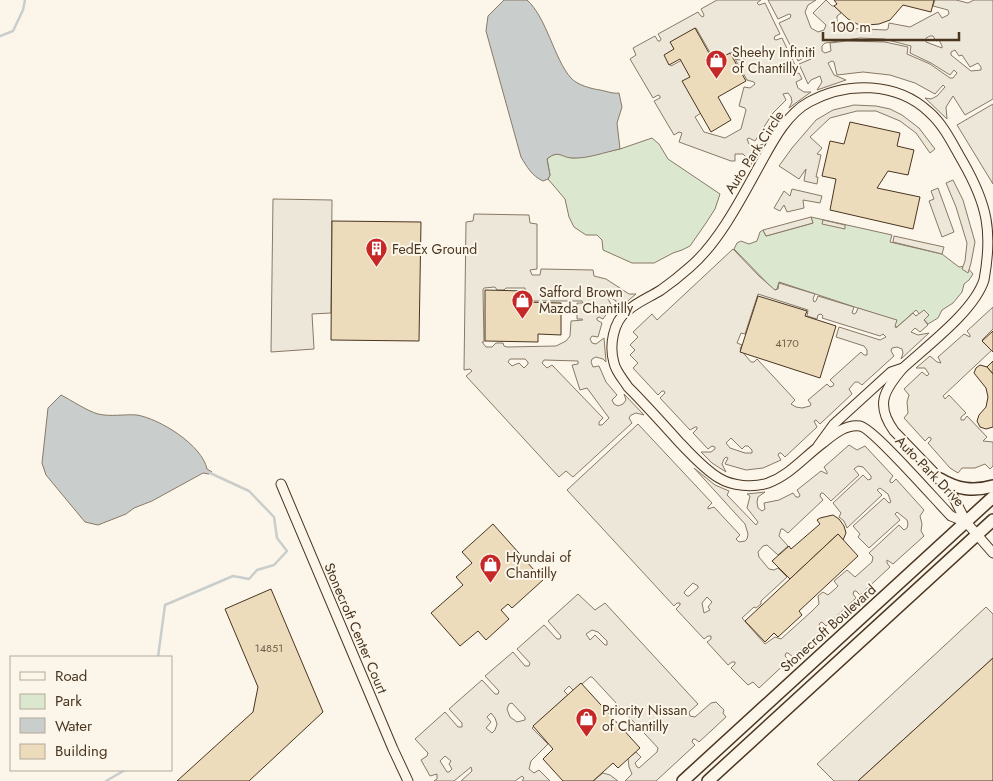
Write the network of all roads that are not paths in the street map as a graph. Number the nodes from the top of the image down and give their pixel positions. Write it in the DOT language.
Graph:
graph roads {
  1 [pos="903,368"];
  2 [pos="840,430"];
  3 [pos="818,446"];
  4 [pos="940,479"];
  5 [pos="281,484"];
  6 [pos="993,486"];
  7 [pos="993,497"];
  8 [pos="993,520"];
  9 [pos="966,522"];
  10 [pos="978,535"];
  11 [pos="993,552"];
  12 [pos="408,781"];
  13 [pos="683,781"];
  14 [pos="708,781"];
  1 -- 3 [label="street, Auto Park Circle"];
  1 -- 3 [label="street, Auto Park Circle"];
  1 -- 4 [label="street, Auto Park Drive"];
  2 -- 3 [label="street, Auto Park Circle"];
  2 -- 9 [label="street, Auto Park Drive"];
  4 -- 6 [label="main road"];
  4 -- 9 [label="street, Auto Park Drive"];
  5 -- 12 [label="street, Stonecroft Center Court"];
  7 -- 9 [label="main road, Stonecroft Boulevard"];
  8 -- 10 [label="main road"];
  9 -- 10 [label="street"];
  9 -- 13 [label="main road, Stonecroft Boulevard"];
  10 -- 11 [label="street"];
  10 -- 14 [label="main road"];
}
